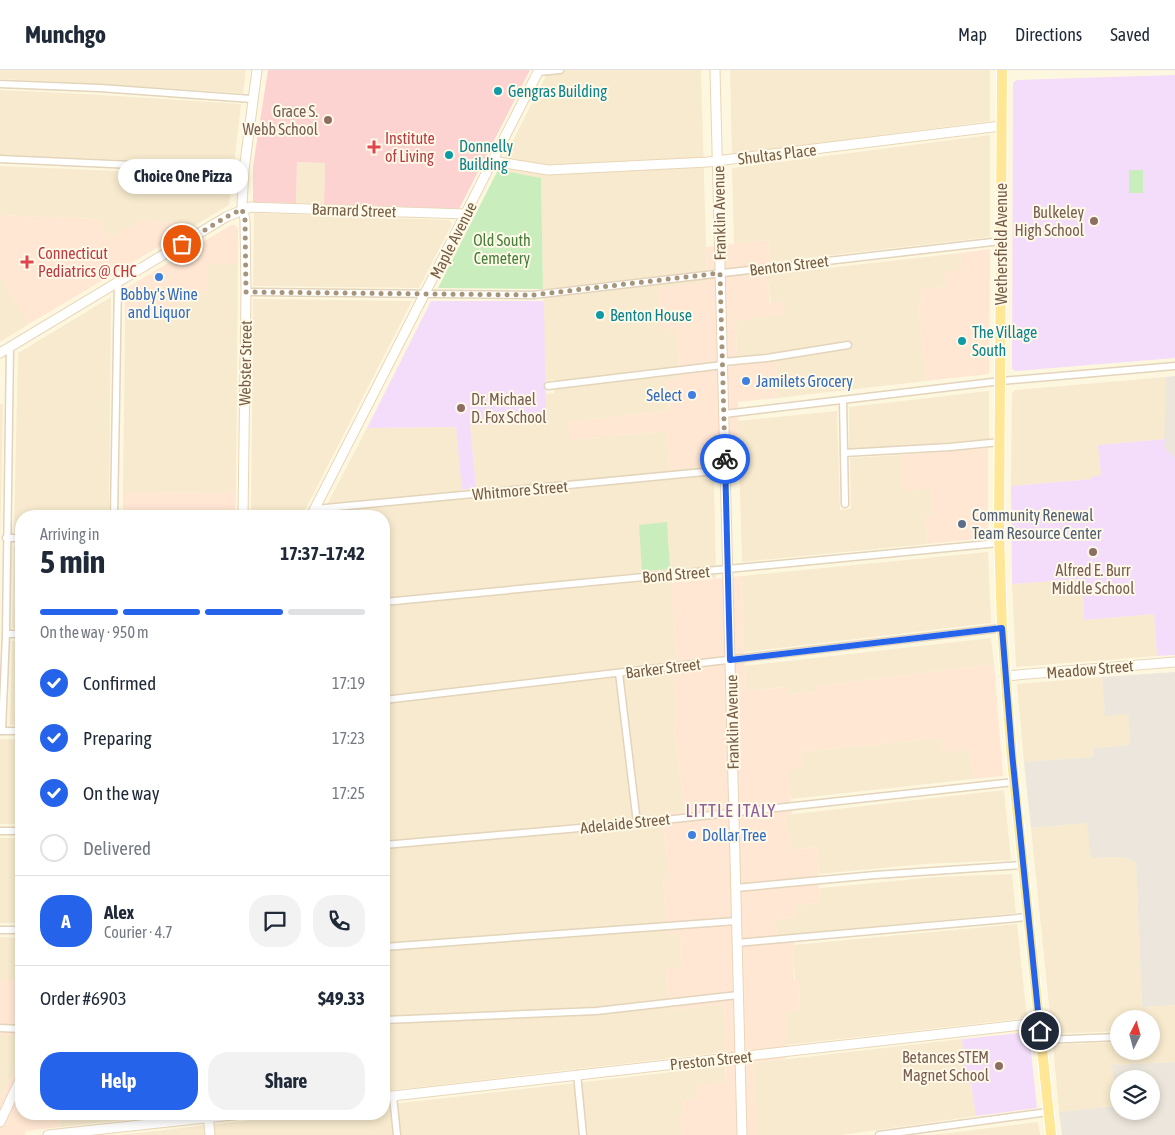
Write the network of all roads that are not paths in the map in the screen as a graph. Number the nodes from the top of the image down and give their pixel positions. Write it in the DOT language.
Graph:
graph roads {
  1 [pos="257,70"];
  2 [pos="560,70"];
  3 [pos="716,70"];
  4 [pos="1002,70"];
  5 [pos="538,71"];
  6 [pos="0,84"];
  7 [pos="252,100"];
  8 [pos="1001,126"];
  9 [pos="0,159"];
  10 [pos="493,161"];
  11 [pos="718,161"];
  12 [pos="244,170"];
  13 [pos="242,209"];
  14 [pos="466,214"];
  15 [pos="1001,241"];
  16 [pos="720,273"];
  17 [pos="118,282"];
  18 [pos="246,292"];
  19 [pos="425,294"];
  20 [pos="848,345"];
  21 [pos="10,346"];
  22 [pos="0,352"];
  23 [pos="723,364"];
  24 [pos="1175,366"];
  25 [pos="1001,381"];
  26 [pos="548,386"];
  27 [pos="842,400"];
  28 [pos="724,414"];
  29 [pos="1000,442"];
  30 [pos="844,453"];
  31 [pos="725,470"];
  32 [pos="845,504"];
  33 [pos="114,510"];
  34 [pos="243,510"];
  35 [pos="314,510"];
  36 [pos="333,510"];
  37 [pos="6,538"];
  38 [pos="15,538"];
  39 [pos="999,543"];
  40 [pos="728,569"];
  41 [pos="390,601"];
  42 [pos="1002,628"];
  43 [pos="6,634"];
  44 [pos="15,634"];
  45 [pos="730,660"];
  46 [pos="1175,662"];
  47 [pos="619,673"];
  48 [pos="1005,676"];
  49 [pos="390,699"];
  50 [pos="1,731"];
  51 [pos="15,732"];
  52 [pos="1014,782"];
  53 [pos="734,812"];
  54 [pos="637,823"];
  55 [pos="0,831"];
  56 [pos="15,831"];
  57 [pos="390,844"];
  58 [pos="1023,865"];
  59 [pos="736,888"];
  60 [pos="1028,917"];
  61 [pos="736,921"];
  62 [pos="0,930"];
  63 [pos="15,930"];
  64 [pos="737,943"];
  65 [pos="390,947"];
  66 [pos="738,995"];
  67 [pos="390,1020"];
  68 [pos="1039,1023"];
  69 [pos="0,1028"];
  70 [pos="15,1028"];
  71 [pos="1110,1036"];
  72 [pos="1041,1040"];
  73 [pos="740,1057"];
  74 [pos="577,1074"];
  75 [pos="15,1091"];
  76 [pos="390,1097"];
  77 [pos="390,1105"];
  78 [pos="1048,1112"];
  79 [pos="184,1120"];
  80 [pos="208,1120"];
  81 [pos="0,1122"];
  82 [pos="118,1131"];
  83 [pos="48,1135"];
  84 [pos="210,1135"];
  85 [pos="397,1135"];
  86 [pos="583,1135"];
  87 [pos="742,1135"];
  88 [pos="879,1135"];
  89 [pos="1051,1135"];
  1 -- 7 [label="main road, Webster Street"];
  2 -- 5 [label="street"];
  3 -- 11 [label="main road, Franklin Avenue"];
  4 -- 8 [label="main road, Wethersfield Avenue"];
  5 -- 10 [label="main road, Maple Avenue"];
  6 -- 7 [label="street"];
  7 -- 12 [label="main road, Webster Street"];
  8 -- 11 [label="main road, Shultas Place"];
  8 -- 15 [label="main road, Wethersfield Avenue"];
  9 -- 12 [label="street"];
  10 -- 11 [label="main road, Shultas Place"];
  10 -- 14 [label="main road, Maple Avenue"];
  11 -- 16 [label="main road, Franklin Avenue"];
  12 -- 13 [label="main road, Webster Street"];
  13 -- 14 [label="main road, Barnard Street"];
  13 -- 17 [label="main road"];
  13 -- 18 [label="main road, Webster Street"];
  14 -- 19 [label="main road, Maple Avenue"];
  15 -- 16 [label="street, Benton Street"];
  15 -- 25 [label="main road, Wethersfield Avenue"];
  16 -- 19 [label="street, Benton Street"];
  16 -- 23 [label="main road, Franklin Avenue"];
  17 -- 21 [label="main road"];
  17 -- 33 [label="street"];
  18 -- 19 [label="street, Benton Street"];
  18 -- 34 [label="main road, Webster Street"];
  19 -- 35 [label="main road, Maple Avenue"];
  20 -- 23 [label="street"];
  21 -- 22 [label="main road"];
  21 -- 37 [label="street"];
  23 -- 26 [label="street"];
  23 -- 28 [label="main road, Franklin Avenue"];
  24 -- 25 [label="street"];
  25 -- 27 [label="street"];
  25 -- 29 [label="main road, Wethersfield Avenue"];
  27 -- 28 [label="street"];
  27 -- 30 [label="street"];
  28 -- 31 [label="main road, Franklin Avenue"];
  29 -- 30 [label="street"];
  29 -- 39 [label="main road, Wethersfield Avenue"];
  30 -- 32 [label="street"];
  31 -- 36 [label="street, Whitmore Street"];
  31 -- 40 [label="main road, Franklin Avenue"];
  37 -- 38 [label="street"];
  37 -- 43 [label="street"];
  39 -- 40 [label="street, Bond Street"];
  39 -- 42 [label="main road, Wethersfield Avenue"];
  40 -- 41 [label="street, Bond Street"];
  40 -- 45 [label="main road, Franklin Avenue"];
  42 -- 45 [label="street, Barker Street"];
  42 -- 48 [label="main road, Wethersfield Avenue"];
  43 -- 44 [label="street"];
  43 -- 50 [label="street"];
  45 -- 47 [label="street, Barker Street"];
  45 -- 53 [label="main road, Franklin Avenue"];
  46 -- 48 [label="main road, Meadow Street"];
  47 -- 49 [label="street, Barker Street"];
  47 -- 54 [label="street"];
  48 -- 52 [label="main road, Wethersfield Avenue"];
  50 -- 51 [label="street"];
  52 -- 53 [label="street, Adelaide Street"];
  52 -- 58 [label="main road, Wethersfield Avenue"];
  53 -- 54 [label="street, Adelaide Street"];
  53 -- 59 [label="main road, Franklin Avenue"];
  54 -- 57 [label="street, Adelaide Street"];
  55 -- 56 [label="street"];
  58 -- 59 [label="street"];
  58 -- 60 [label="main road, Wethersfield Avenue"];
  59 -- 61 [label="main road, Franklin Avenue"];
  60 -- 64 [label="street"];
  60 -- 68 [label="main road, Wethersfield Avenue"];
  61 -- 64 [label="main road, Franklin Avenue"];
  61 -- 65 [label="street"];
  62 -- 63 [label="street"];
  64 -- 66 [label="main road, Franklin Avenue"];
  66 -- 67 [label="street"];
  66 -- 73 [label="main road, Franklin Avenue"];
  68 -- 72 [label="main road, Wethersfield Avenue"];
  68 -- 73 [label="main road, Preston Street"];
  69 -- 70 [label="street"];
  71 -- 72 [label="street"];
  72 -- 78 [label="main road, Wethersfield Avenue"];
  73 -- 74 [label="main road, Preston Street"];
  73 -- 87 [label="main road, Franklin Avenue"];
  74 -- 76 [label="main road, Preston Street"];
  74 -- 86 [label="street"];
  75 -- 81 [label="main road"];
  77 -- 85 [label="street"];
  78 -- 88 [label="street"];
  78 -- 89 [label="main road, Wethersfield Avenue"];
  79 -- 82 [label="main road"];
  80 -- 84 [label="main road"];
  82 -- 83 [label="main road"];
}
